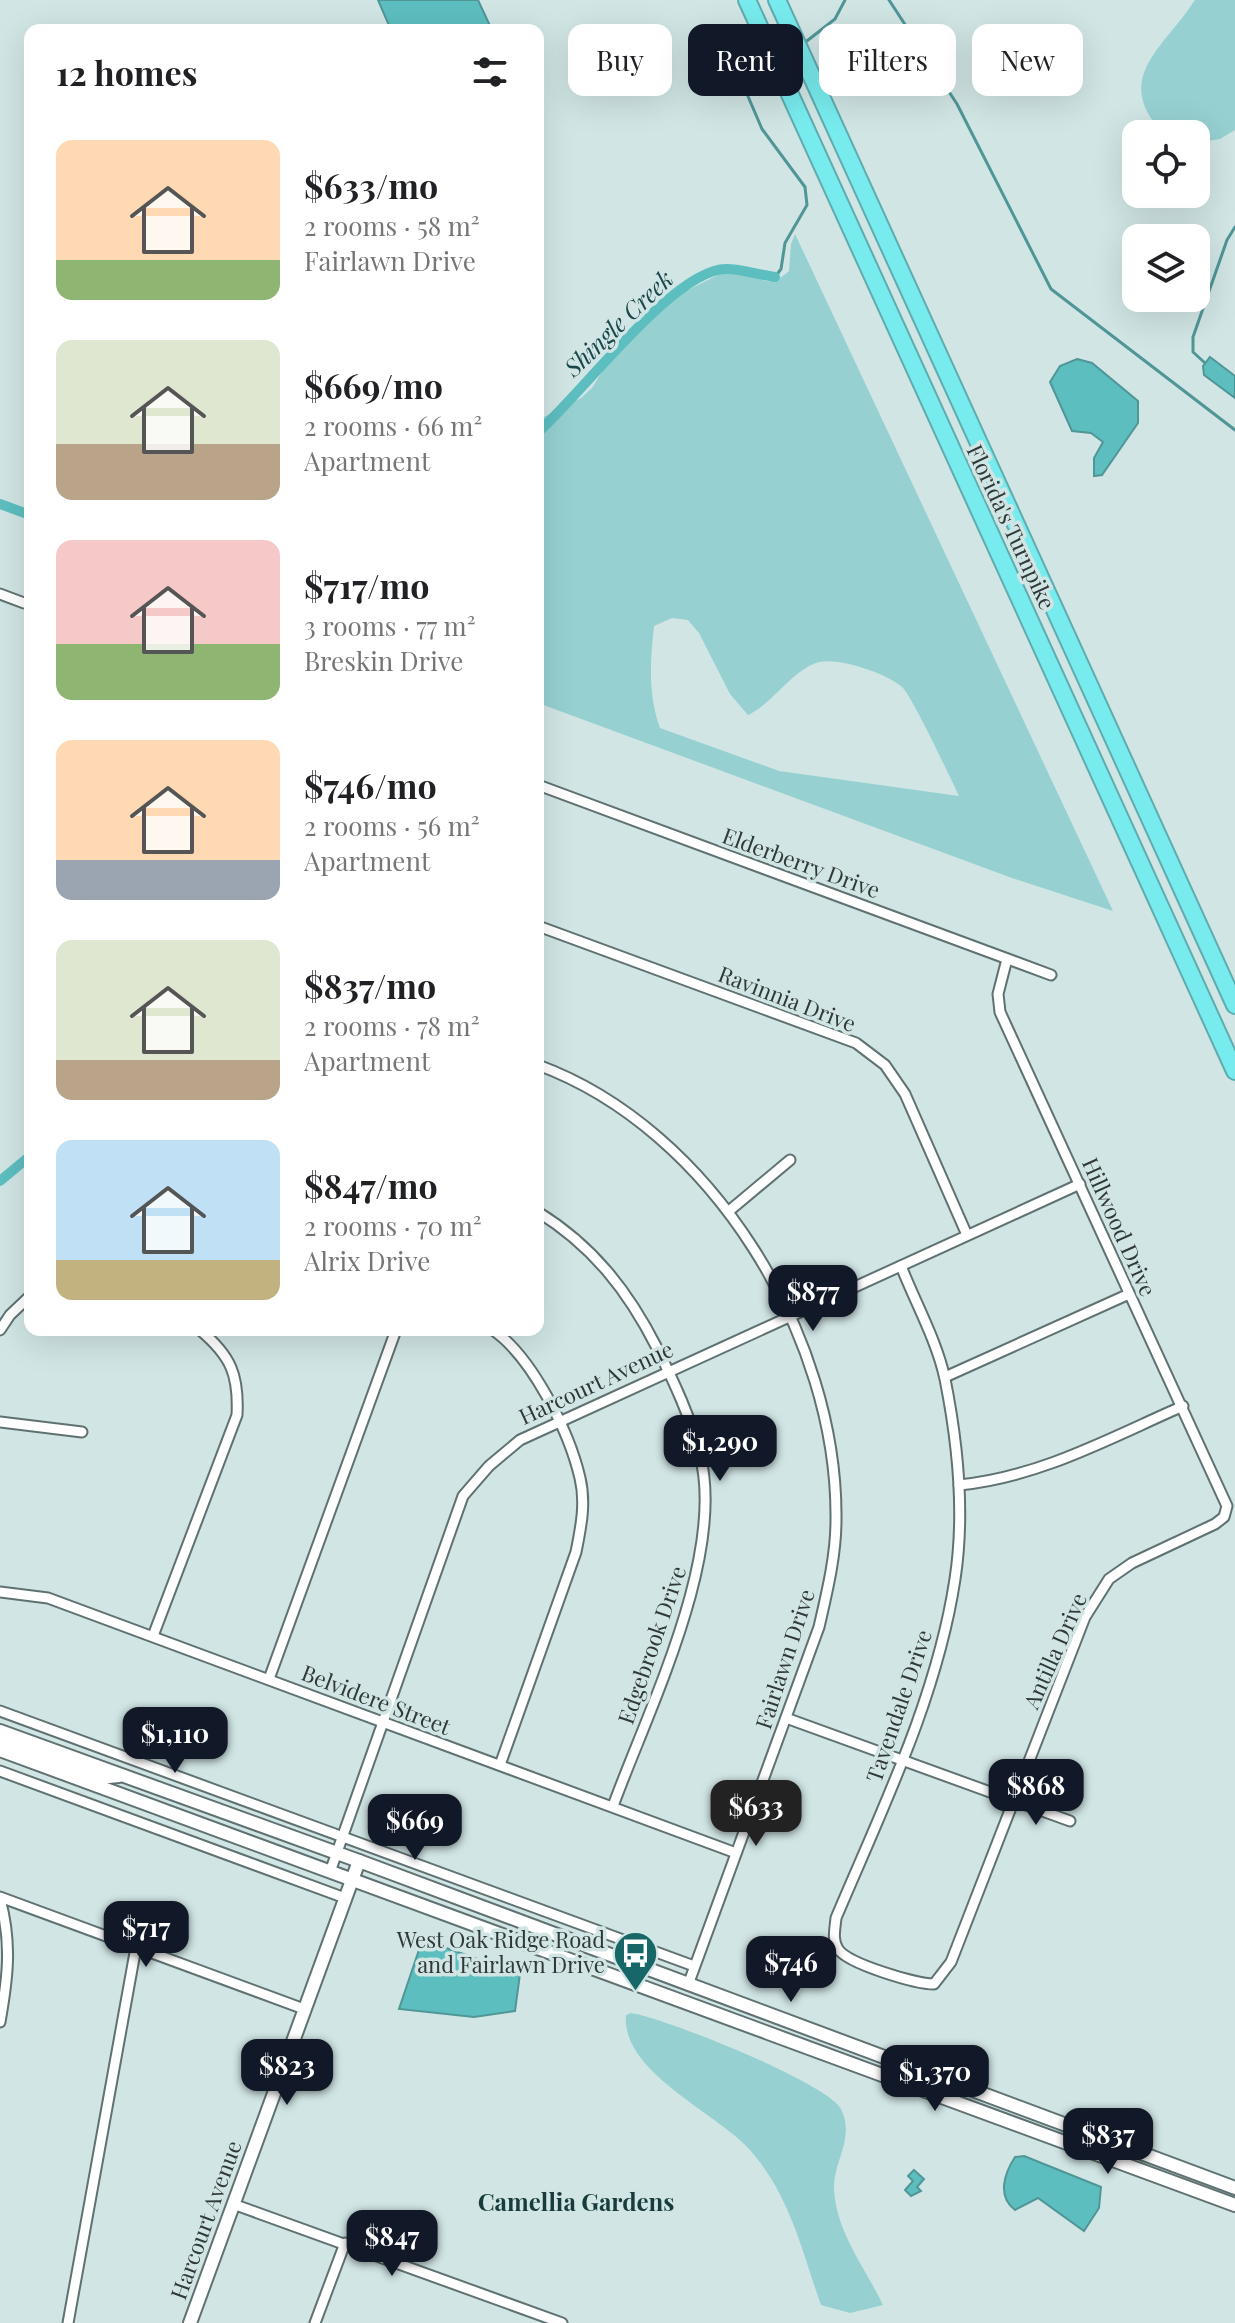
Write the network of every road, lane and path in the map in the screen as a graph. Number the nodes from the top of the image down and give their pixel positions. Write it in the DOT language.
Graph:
graph roads {
  1 [pos="747,0"];
  2 [pos="779,3"];
  3 [pos="0,594"];
  4 [pos="24,603"];
  5 [pos="544,787"];
  6 [pos="544,928"];
  7 [pos="1007,959"];
  8 [pos="1051,975"];
  9 [pos="1235,1005"];
  10 [pos="544,1068"];
  11 [pos="1235,1071"];
  12 [pos="790,1160"];
  13 [pos="1080,1184"];
  14 [pos="729,1211"];
  15 [pos="544,1216"];
  16 [pos="967,1235"];
  17 [pos="901,1266"];
  18 [pos="1129,1294"];
  19 [pos="24,1302"];
  20 [pos="790,1319"];
  21 [pos="0,1330"];
  22 [pos="206,1336"];
  23 [pos="394,1336"];
  24 [pos="499,1336"];
  25 [pos="668,1370"];
  26 [pos="945,1377"];
  27 [pos="1183,1406"];
  28 [pos="0,1422"];
  29 [pos="560,1424"];
  30 [pos="82,1432"];
  31 [pos="959,1485"];
  32 [pos="1227,1506"];
  33 [pos="0,1592"];
  34 [pos="153,1636"];
  35 [pos="269,1679"];
  36 [pos="0,1711"];
  37 [pos="786,1718"];
  38 [pos="384,1722"];
  39 [pos="0,1731"];
  40 [pos="0,1741"];
  41 [pos="0,1750"];
  42 [pos="902,1760"];
  43 [pos="500,1765"];
  44 [pos="0,1771"];
  45 [pos="122,1775"];
  46 [pos="1015,1801"];
  47 [pos="613,1806"];
  48 [pos="1070,1821"];
  49 [pos="343,1837"];
  50 [pos="337,1853"];
  51 [pos="736,1853"];
  52 [pos="359,1861"];
  53 [pos="330,1872"];
  54 [pos="352,1880"];
  55 [pos="0,1898"];
  56 [pos="345,1898"];
  57 [pos="136,1947"];
  58 [pos="570,1960"];
  59 [pos="951,1962"];
  60 [pos="694,1966"];
  61 [pos="688,1985"];
  62 [pos="304,2009"];
  63 [pos="0,2022"];
  64 [pos="997,2101"];
  65 [pos="993,2115"];
  66 [pos="1235,2188"];
  67 [pos="233,2204"];
  68 [pos="1235,2205"];
  69 [pos="345,2243"];
  70 [pos="68,2323"];
  71 [pos="190,2323"];
  72 [pos="315,2323"];
  73 [pos="562,2323"];
  1 -- 11 [label="highway, Florida's Turnpike"];
  2 -- 9 [label="highway, Florida's Turnpike"];
  3 -- 4 [label="street"];
  5 -- 7 [label="street, Elderberry Drive"];
  6 -- 16 [label="street, Ravinnia Drive"];
  7 -- 8 [label="street, Elderberry Drive"];
  7 -- 13 [label="street, Hillwood Drive"];
  10 -- 14 [label="street, Fairlawn Drive"];
  12 -- 14 [label="street"];
  13 -- 16 [label="street, Harcourt Avenue"];
  13 -- 18 [label="street, Hillwood Drive"];
  14 -- 20 [label="street, Fairlawn Drive"];
  15 -- 25 [label="street, Edgebrook Drive"];
  16 -- 17 [label="street, Harcourt Avenue"];
  17 -- 20 [label="street, Harcourt Avenue"];
  17 -- 26 [label="street, Tavendale Drive"];
  18 -- 26 [label="street"];
  18 -- 27 [label="street, Hillwood Drive"];
  19 -- 21 [label="street"];
  20 -- 25 [label="street, Harcourt Avenue"];
  20 -- 37 [label="street, Fairlawn Drive"];
  22 -- 34 [label="street"];
  23 -- 35 [label="street"];
  24 -- 29 [label="street"];
  25 -- 29 [label="street, Harcourt Avenue"];
  25 -- 47 [label="street, Edgebrook Drive"];
  26 -- 31 [label="street, Tavendale Drive"];
  27 -- 31 [label="street"];
  27 -- 32 [label="street, Hillwood Drive"];
  28 -- 30 [label="street"];
  29 -- 38 [label="street, Harcourt Avenue"];
  29 -- 43 [label="street"];
  31 -- 42 [label="street, Tavendale Drive"];
  32 -- 46 [label="street, Antilla Drive"];
  33 -- 34 [label="street, Belvidere Street"];
  34 -- 35 [label="street, Belvidere Street"];
  35 -- 38 [label="street, Belvidere Street"];
  36 -- 49 [label="street"];
  37 -- 42 [label="street"];
  37 -- 51 [label="street, Fairlawn Drive"];
  38 -- 43 [label="street, Belvidere Street"];
  38 -- 49 [label="street, Harcourt Avenue"];
  39 -- 45 [label="street"];
  40 -- 45 [label="street"];
  41 -- 53 [label="street"];
  42 -- 46 [label="street"];
  42 -- 59 [label="street, Tavendale Drive"];
  43 -- 47 [label="street, Belvidere Street"];
  44 -- 56 [label="street"];
  45 -- 50 [label="street"];
  46 -- 48 [label="street"];
  46 -- 59 [label="street, Antilla Drive"];
  47 -- 51 [label="street, Belvidere Street"];
  49 -- 50 [label="street, Harcourt Avenue"];
  49 -- 60 [label="street"];
  50 -- 52 [label="street"];
  50 -- 53 [label="street, Harcourt Avenue"];
  51 -- 60 [label="street, Fairlawn Drive"];
  52 -- 54 [label="street, Harcourt Avenue"];
  52 -- 61 [label="street"];
  53 -- 54 [label="street"];
  54 -- 56 [label="street, Harcourt Avenue"];
  54 -- 58 [label="street"];
  55 -- 57 [label="street"];
  55 -- 63 [label="street"];
  56 -- 62 [label="street, Harcourt Avenue"];
  57 -- 62 [label="street"];
  57 -- 70 [label="street"];
  58 -- 61 [label="street"];
  58 -- 65 [label="street"];
  60 -- 61 [label="street, Fairlawn Drive"];
  61 -- 64 [label="street"];
  62 -- 67 [label="street, Harcourt Avenue"];
  64 -- 65 [label="street"];
  64 -- 66 [label="street"];
  65 -- 68 [label="street"];
  67 -- 69 [label="street"];
  67 -- 71 [label="street, Harcourt Avenue"];
  69 -- 72 [label="street"];
  69 -- 73 [label="street"];
}
